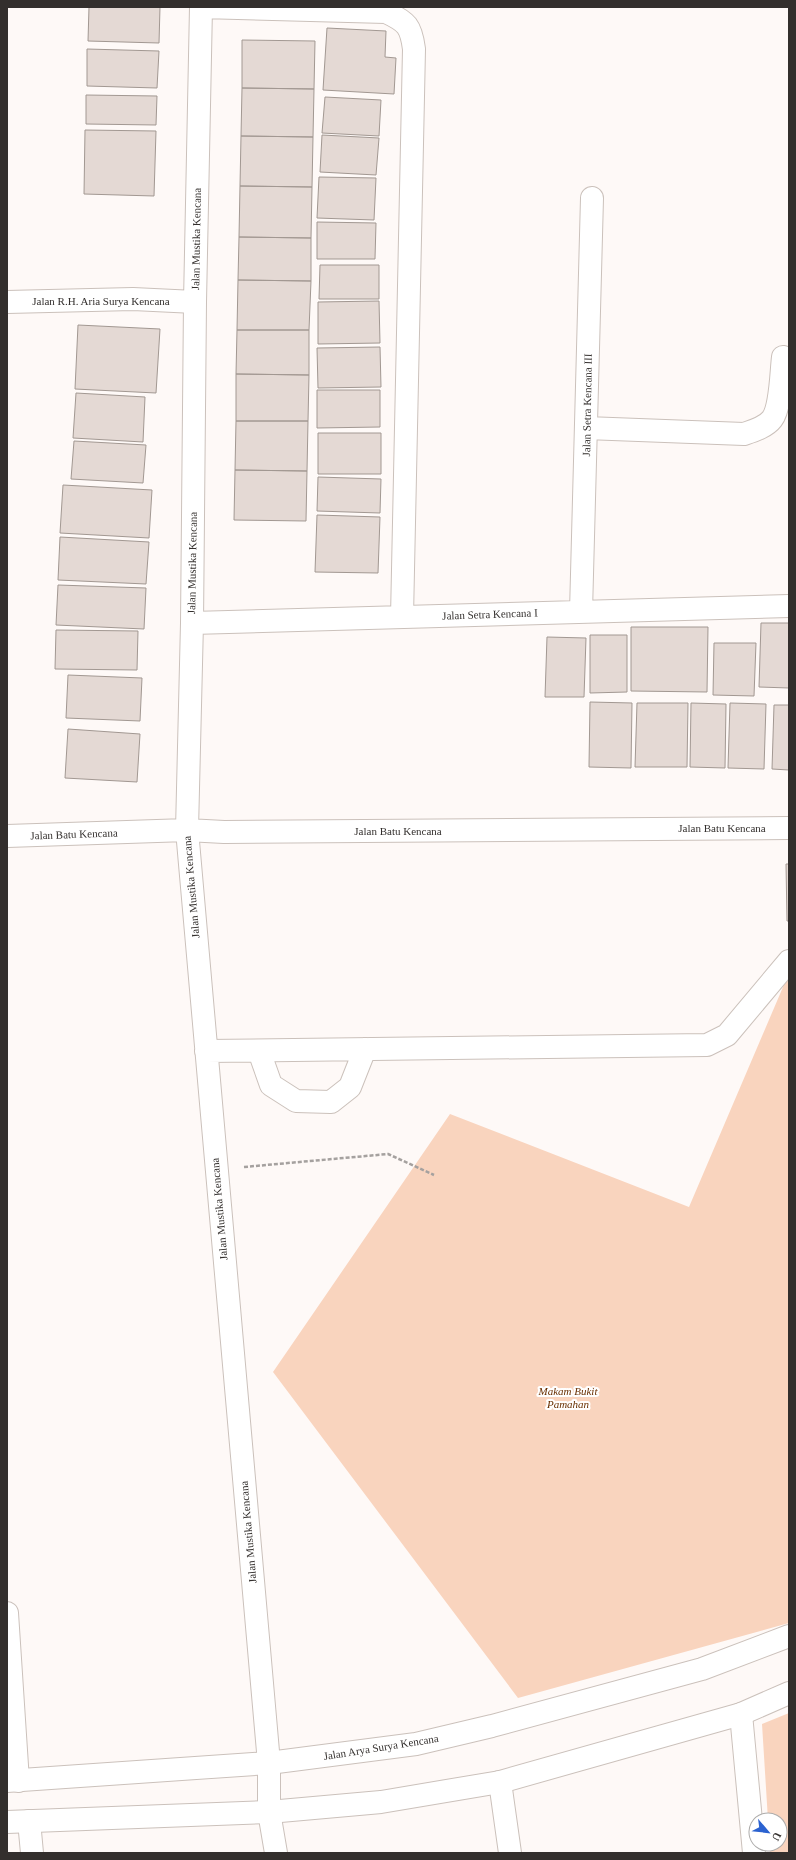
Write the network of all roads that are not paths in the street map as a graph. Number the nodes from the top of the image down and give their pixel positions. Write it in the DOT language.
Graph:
graph roads {
  1 [pos="201,7"];
  2 [pos="592,198"];
  3 [pos="7,302"];
  4 [pos="195,302"];
  5 [pos="783,357"];
  6 [pos="586,428"];
  7 [pos="789,606"];
  8 [pos="581,612"];
  9 [pos="402,617"];
  10 [pos="192,623"];
  11 [pos="789,828"];
  12 [pos="186,830"];
  13 [pos="7,836"];
  14 [pos="789,961"];
  15 [pos="364,1050"];
  16 [pos="206,1051"];
  17 [pos="259,1051"];
  18 [pos="7,1612"];
  19 [pos="789,1636"];
  20 [pos="789,1693"];
  21 [pos="741,1714"];
  22 [pos="269,1763"];
  23 [pos="12,1781"];
  24 [pos="500,1782"];
  25 [pos="269,1812"];
  26 [pos="29,1821"];
  27 [pos="7,1822"];
  28 [pos="32,1853"];
  29 [pos="276,1853"];
  30 [pos="510,1853"];
  31 [pos="754,1853"];
  1 -- 4 [label="street, Jalan Mustika Kencana"];
  1 -- 9 [label="street"];
  2 -- 6 [label="street, Jalan Setra Kencana III"];
  3 -- 4 [label="street, Jalan R.H. Aria Surya Kencana"];
  4 -- 10 [label="street, Jalan Mustika Kencana"];
  5 -- 6 [label="street"];
  6 -- 8 [label="street, Jalan Setra Kencana III"];
  7 -- 8 [label="street, Jalan Setra Kencana I"];
  8 -- 9 [label="street, Jalan Setra Kencana I"];
  9 -- 10 [label="street, Jalan Setra Kencana I"];
  10 -- 12 [label="street, Jalan Mustika Kencana"];
  11 -- 12 [label="street, Jalan Batu Kencana"];
  12 -- 13 [label="street, Jalan Batu Kencana"];
  12 -- 16 [label="street, Jalan Mustika Kencana"];
  14 -- 15 [label="street"];
  15 -- 17 [label="street"];
  15 -- 17 [label="street"];
  16 -- 17 [label="street"];
  16 -- 22 [label="street, Jalan Mustika Kencana"];
  18 -- 23 [label="street"];
  19 -- 22 [label="street, Jalan Arya Surya Kencana"];
  20 -- 21 [label="street"];
  21 -- 24 [label="street"];
  21 -- 31 [label="street"];
  22 -- 23 [label="street, Jalan Arya Surya Kencana"];
  22 -- 25 [label="street, Jalan Mustika Kencana"];
  24 -- 25 [label="street"];
  24 -- 30 [label="street"];
  25 -- 26 [label="street"];
  25 -- 29 [label="street, Jalan Mustika Kencana"];
  26 -- 27 [label="street"];
  26 -- 28 [label="street"];
}
